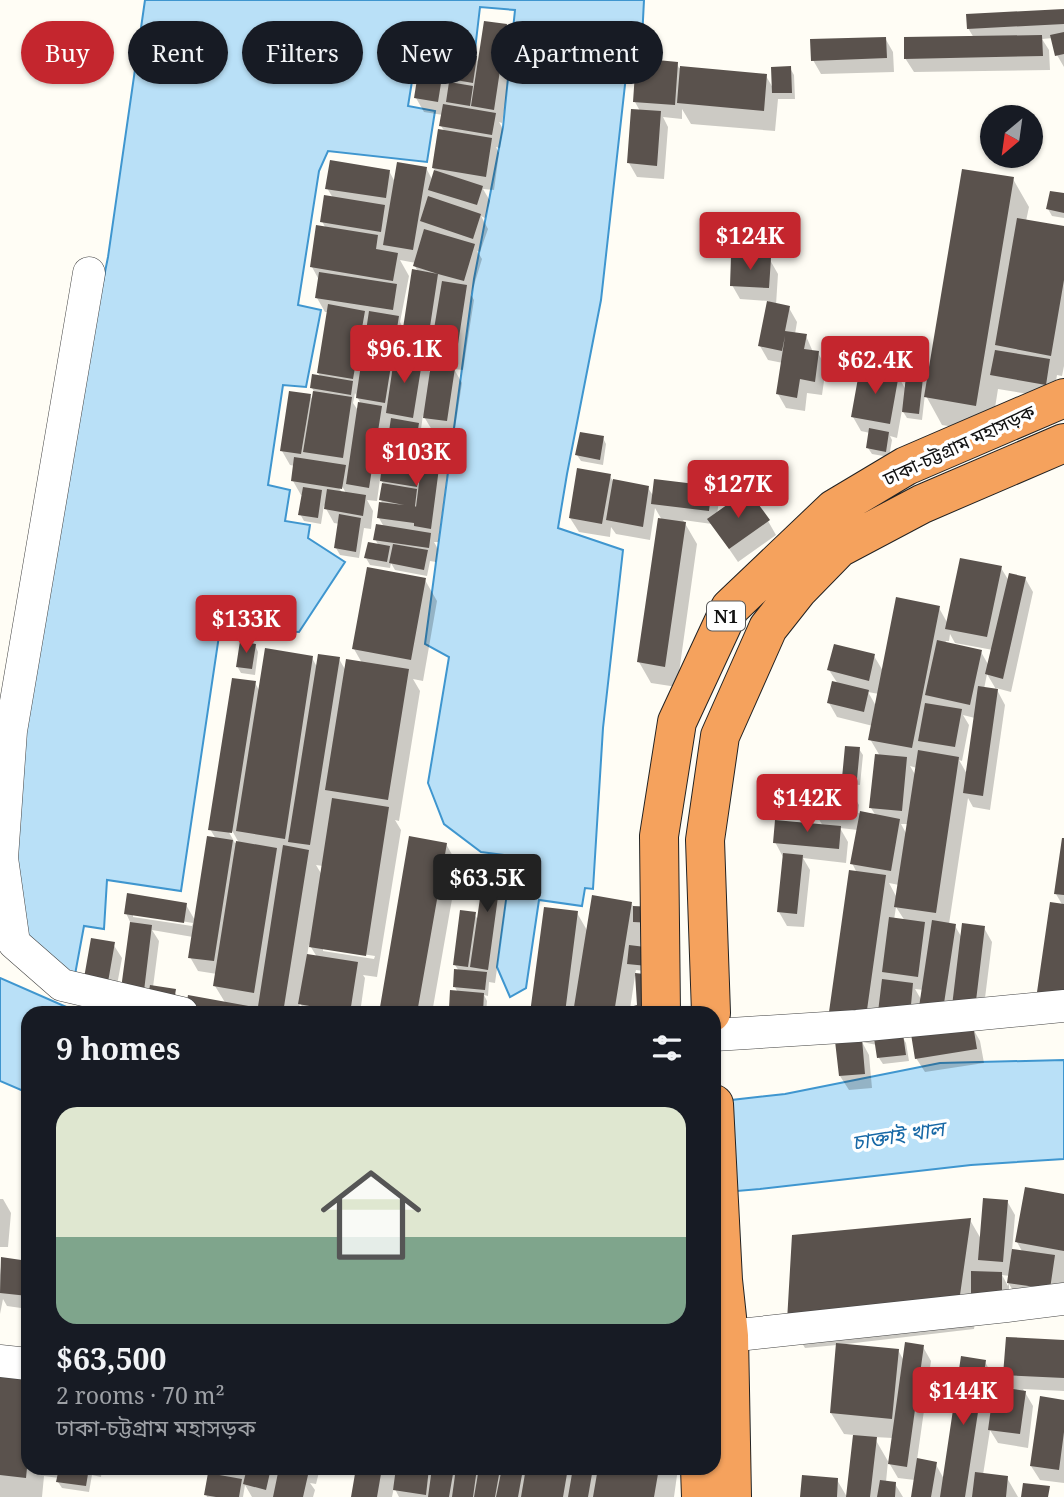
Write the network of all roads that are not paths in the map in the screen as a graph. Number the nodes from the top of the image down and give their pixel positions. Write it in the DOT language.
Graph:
graph roads {
  1 [pos="89,273"];
  2 [pos="1063,394"];
  3 [pos="1064,443"];
  4 [pos="151,1006"];
  5 [pos="661,1006"];
  6 [pos="711,1006"];
  7 [pos="1064,1006"];
  8 [pos="721,1035"];
  9 [pos="721,1241"];
  10 [pos="1064,1299"];
  11 [pos="729,1336"];
  12 [pos="0,1361"];
  13 [pos="21,1363"];
  14 [pos="700,1475"];
  15 [pos="701,1497"];
  16 [pos="732,1497"];
  1 -- 4 [label="street"];
  2 -- 5 [label="highway, ঢাকা-চট্টগ্রাম মহাসড়ক / N1"];
  3 -- 6 [label="highway, ঢাকা-চট্টগ্রাম মহাসড়ক / N1"];
  7 -- 8 [label="street"];
  9 -- 11 [label="highway"];
  10 -- 11 [label="street"];
  11 -- 16 [label="highway"];
  12 -- 13 [label="street"];
  14 -- 15 [label="highway"];
}
